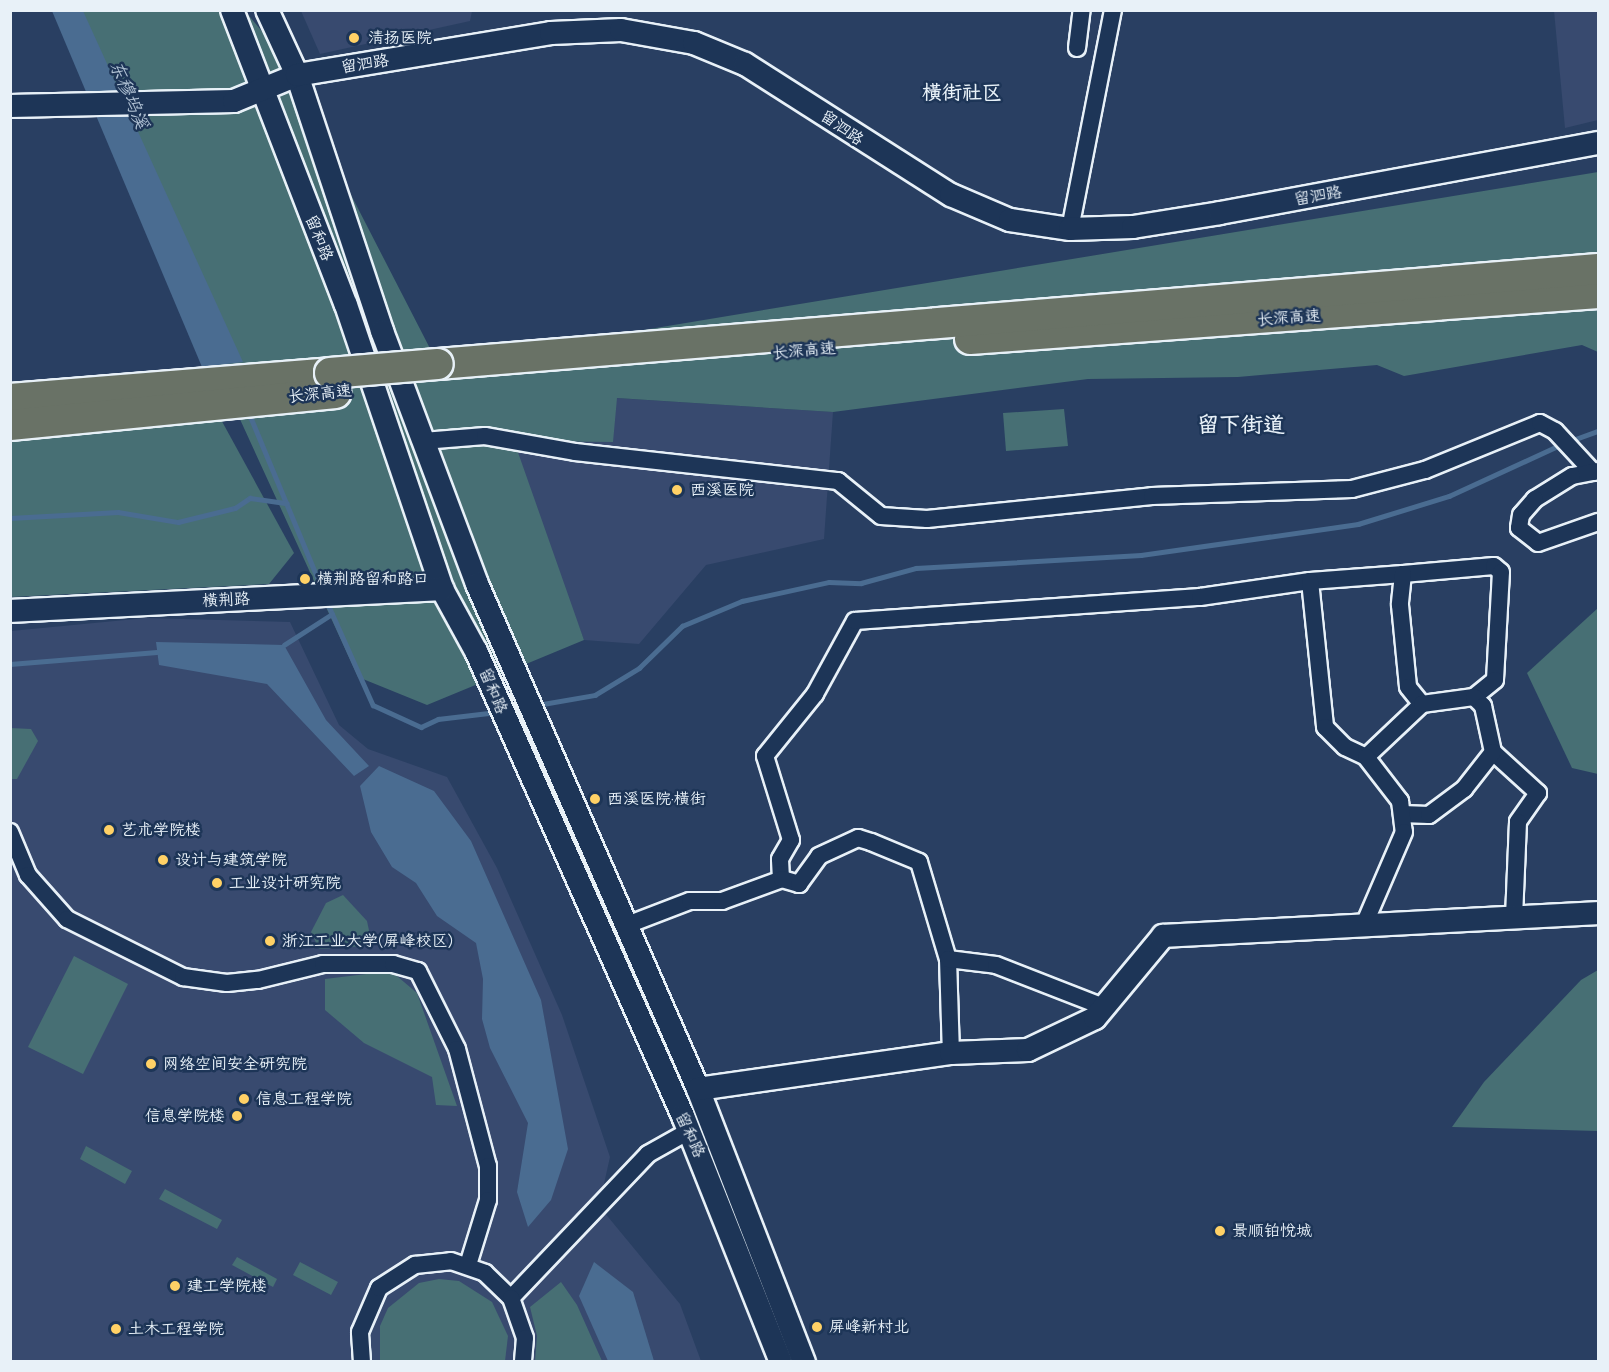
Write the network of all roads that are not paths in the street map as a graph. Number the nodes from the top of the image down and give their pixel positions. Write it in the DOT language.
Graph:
graph roads {
  1 [pos="232,10"];
  2 [pos="267,10"];
  3 [pos="1082,10"];
  4 [pos="1113,10"];
  5 [pos="1077,48"];
  6 [pos="297,75"];
  7 [pos="264,86"];
  8 [pos="10,106"];
  9 [pos="1599,143"];
  10 [pos="1070,229"];
  11 [pos="1599,269"];
  12 [pos="1599,293"];
  13 [pos="439,373"];
  14 [pos="239,391"];
  15 [pos="10,399"];
  16 [pos="10,425"];
  17 [pos="423,441"];
  18 [pos="1591,468"];
  19 [pos="1599,522"];
  20 [pos="1403,574"];
  21 [pos="1310,581"];
  22 [pos="442,589"];
  23 [pos="10,611"];
  24 [pos="1474,698"];
  25 [pos="1422,704"];
  26 [pos="1492,753"];
  27 [pos="1366,757"];
  28 [pos="1402,814"];
  29 [pos="10,832"];
  30 [pos="781,879"];
  31 [pos="1599,913"];
  32 [pos="1514,918"];
  33 [pos="627,925"];
  34 [pos="1364,925"];
  35 [pos="948,959"];
  36 [pos="1104,1007"];
  37 [pos="951,1053"];
  38 [pos="698,1089"];
  39 [pos="689,1131"];
  40 [pos="468,1265"];
  41 [pos="512,1298"];
  42 [pos="362,1362"];
  43 [pos="523,1362"];
  44 [pos="781,1362"];
  45 [pos="804,1362"];
  1 -- 7 [label="street, 留和路"];
  2 -- 6 [label="street, 留和路"];
  3 -- 5 [label="street"];
  4 -- 10 [label="street"];
  6 -- 7 [label="street, 留泗路"];
  6 -- 10 [label="street, 留泗路"];
  6 -- 17 [label="street, 留和路"];
  7 -- 8 [label="street, 留泗路"];
  7 -- 22 [label="street, 留和路"];
  9 -- 10 [label="street, 留泗路"];
  11 -- 13 [label="highway, 长深高速"];
  12 -- 13 [label="highway, 长深高速"];
  13 -- 14 [label="highway, 长深高速, bridge"];
  14 -- 15 [label="highway, 长深高速"];
  14 -- 16 [label="highway, 长深高速"];
  17 -- 18 [label="street"];
  17 -- 33 [label="street, 留和路"];
  18 -- 19 [label="street"];
  20 -- 21 [label="street"];
  20 -- 24 [label="street"];
  20 -- 25 [label="street"];
  21 -- 27 [label="street"];
  21 -- 30 [label="street"];
  22 -- 23 [label="street, 横荆路"];
  22 -- 39 [label="street, 留和路"];
  24 -- 25 [label="street"];
  24 -- 26 [label="street"];
  25 -- 27 [label="street"];
  26 -- 28 [label="street"];
  26 -- 32 [label="street"];
  27 -- 28 [label="street"];
  28 -- 34 [label="street"];
  29 -- 40 [label="street"];
  30 -- 33 [label="street"];
  30 -- 35 [label="street"];
  31 -- 32 [label="street"];
  32 -- 34 [label="street"];
  33 -- 38 [label="street, 留和路"];
  34 -- 36 [label="street"];
  35 -- 36 [label="street"];
  35 -- 37 [label="street"];
  36 -- 37 [label="street"];
  37 -- 38 [label="street"];
  38 -- 45 [label="street, 留和路"];
  39 -- 41 [label="street"];
  39 -- 44 [label="street, 留和路"];
  40 -- 41 [label="street"];
  40 -- 42 [label="street"];
  41 -- 43 [label="street"];
}
